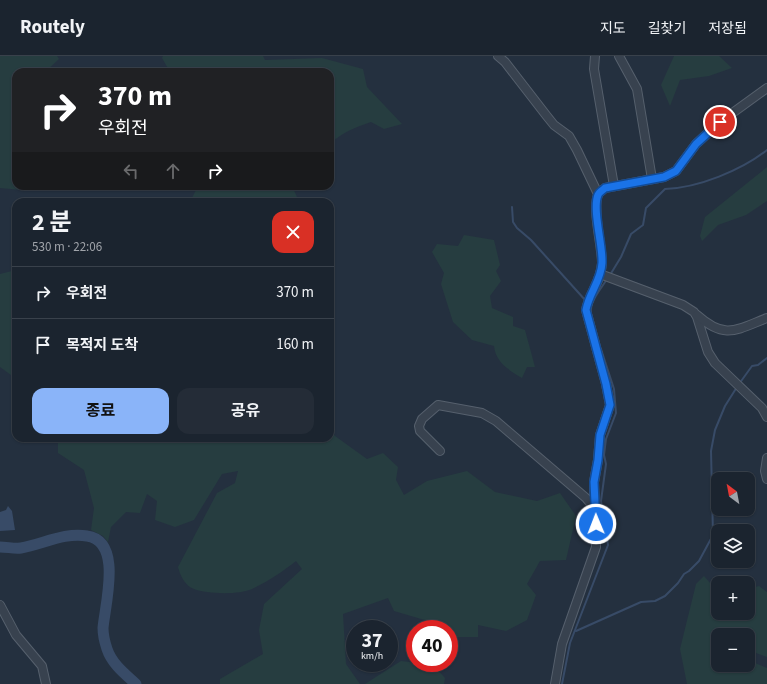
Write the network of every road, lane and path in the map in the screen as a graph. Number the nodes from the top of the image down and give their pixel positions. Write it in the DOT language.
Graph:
graph roads {
  1 [pos="498,56"];
  2 [pos="595,56"];
  3 [pos="619,56"];
  4 [pos="767,88"];
  5 [pos="652,179"];
  6 [pos="614,186"];
  7 [pos="598,194"];
  8 [pos="600,274"];
  9 [pos="694,312"];
  10 [pos="767,318"];
  11 [pos="767,417"];
  12 [pos="440,450"];
  13 [pos="767,458"];
  14 [pos="767,480"];
  15 [pos="596,510"];
  16 [pos="0,605"];
  17 [pos="46,684"];
  18 [pos="555,684"];
  1 -- 7 [label="street"];
  2 -- 6 [label="street"];
  3 -- 5 [label="street"];
  4 -- 5 [label="street"];
  5 -- 6 [label="street"];
  6 -- 7 [label="street"];
  7 -- 8 [label="street"];
  8 -- 9 [label="street"];
  8 -- 15 [label="street"];
  9 -- 10 [label="street"];
  9 -- 11 [label="street"];
  12 -- 15 [label="street"];
  13 -- 14 [label="street"];
  15 -- 18 [label="street"];
  16 -- 17 [label="street"];
}
